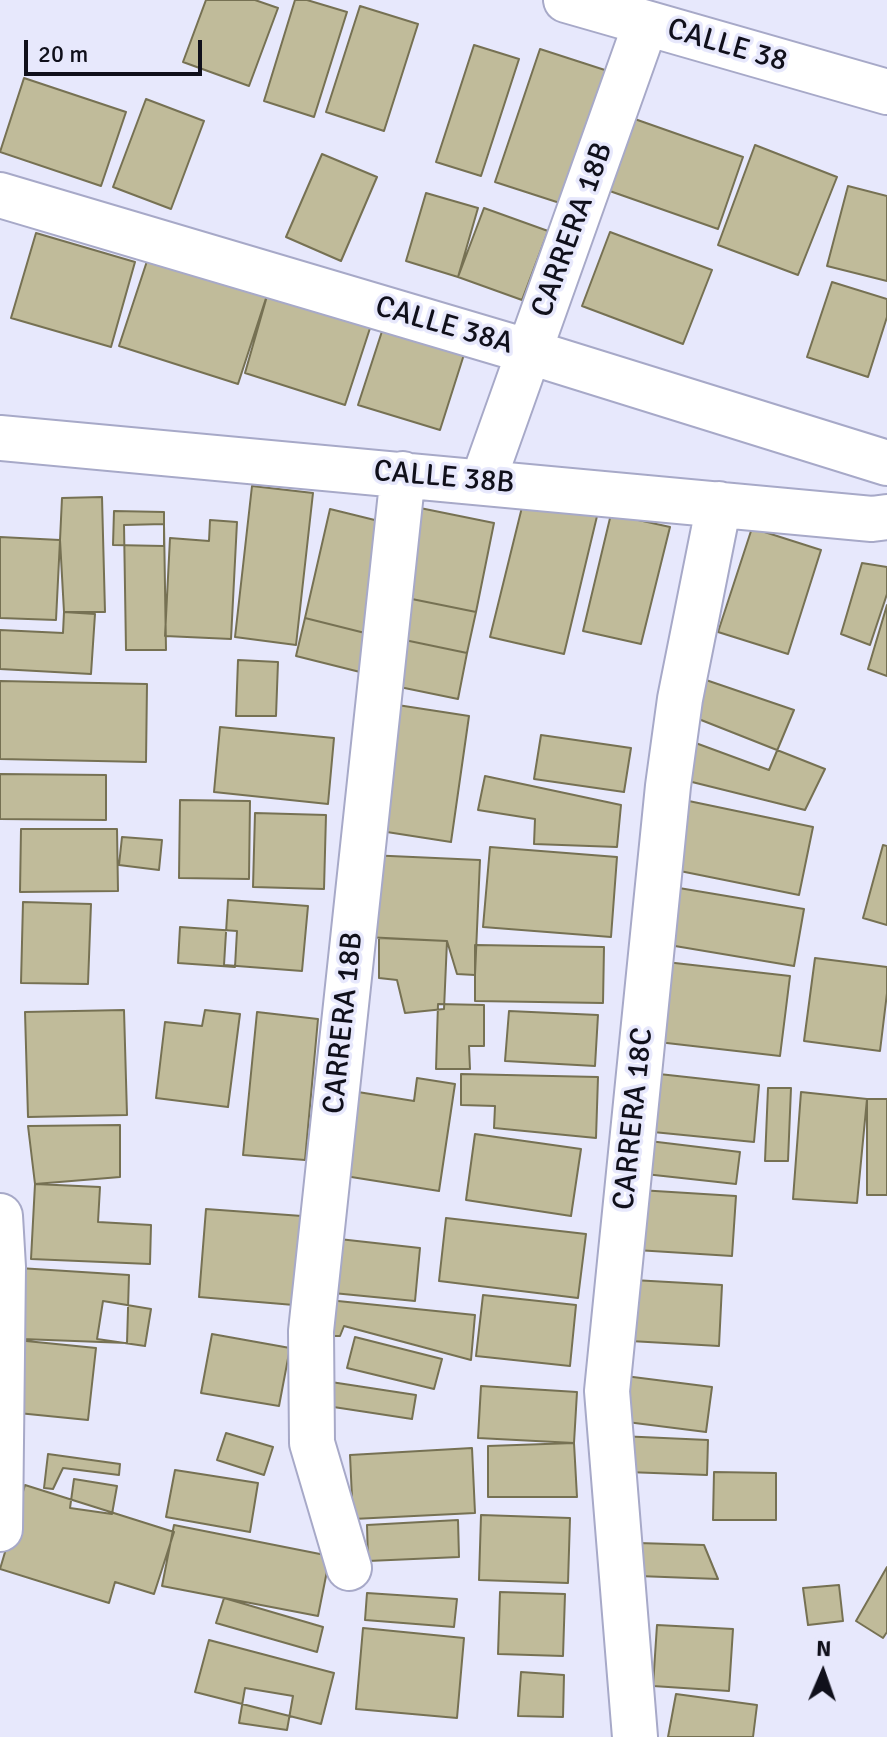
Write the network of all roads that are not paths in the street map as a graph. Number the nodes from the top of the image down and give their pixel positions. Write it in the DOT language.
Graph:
graph roads {
  1 [pos="566,0"];
  2 [pos="646,23"];
  3 [pos="887,92"];
  4 [pos="0,195"];
  5 [pos="530,352"];
  6 [pos="0,438"];
  7 [pos="887,463"];
  8 [pos="403,474"];
  9 [pos="483,481"];
  10 [pos="719,504"];
  11 [pos="887,517"];
  12 [pos="0,1216"];
  13 [pos="0,1529"];
  14 [pos="349,1568"];
  15 [pos="635,1737"];
  1 -- 2 [label="street, CALLE 38"];
  2 -- 3 [label="street, CALLE 38"];
  2 -- 5 [label="street, CARRERA 18B"];
  4 -- 5 [label="street, CALLE 38A"];
  5 -- 7 [label="street, CALLE 38A"];
  5 -- 9 [label="street, CARRERA 18B"];
  6 -- 8 [label="street, CALLE 38B"];
  8 -- 9 [label="street, CALLE 38B"];
  8 -- 14 [label="street, CARRERA 18B"];
  9 -- 10 [label="street, CALLE 38B"];
  10 -- 11 [label="street, CALLE 38B"];
  10 -- 15 [label="street, CARRERA 18C"];
  12 -- 13 [label="street"];
}
